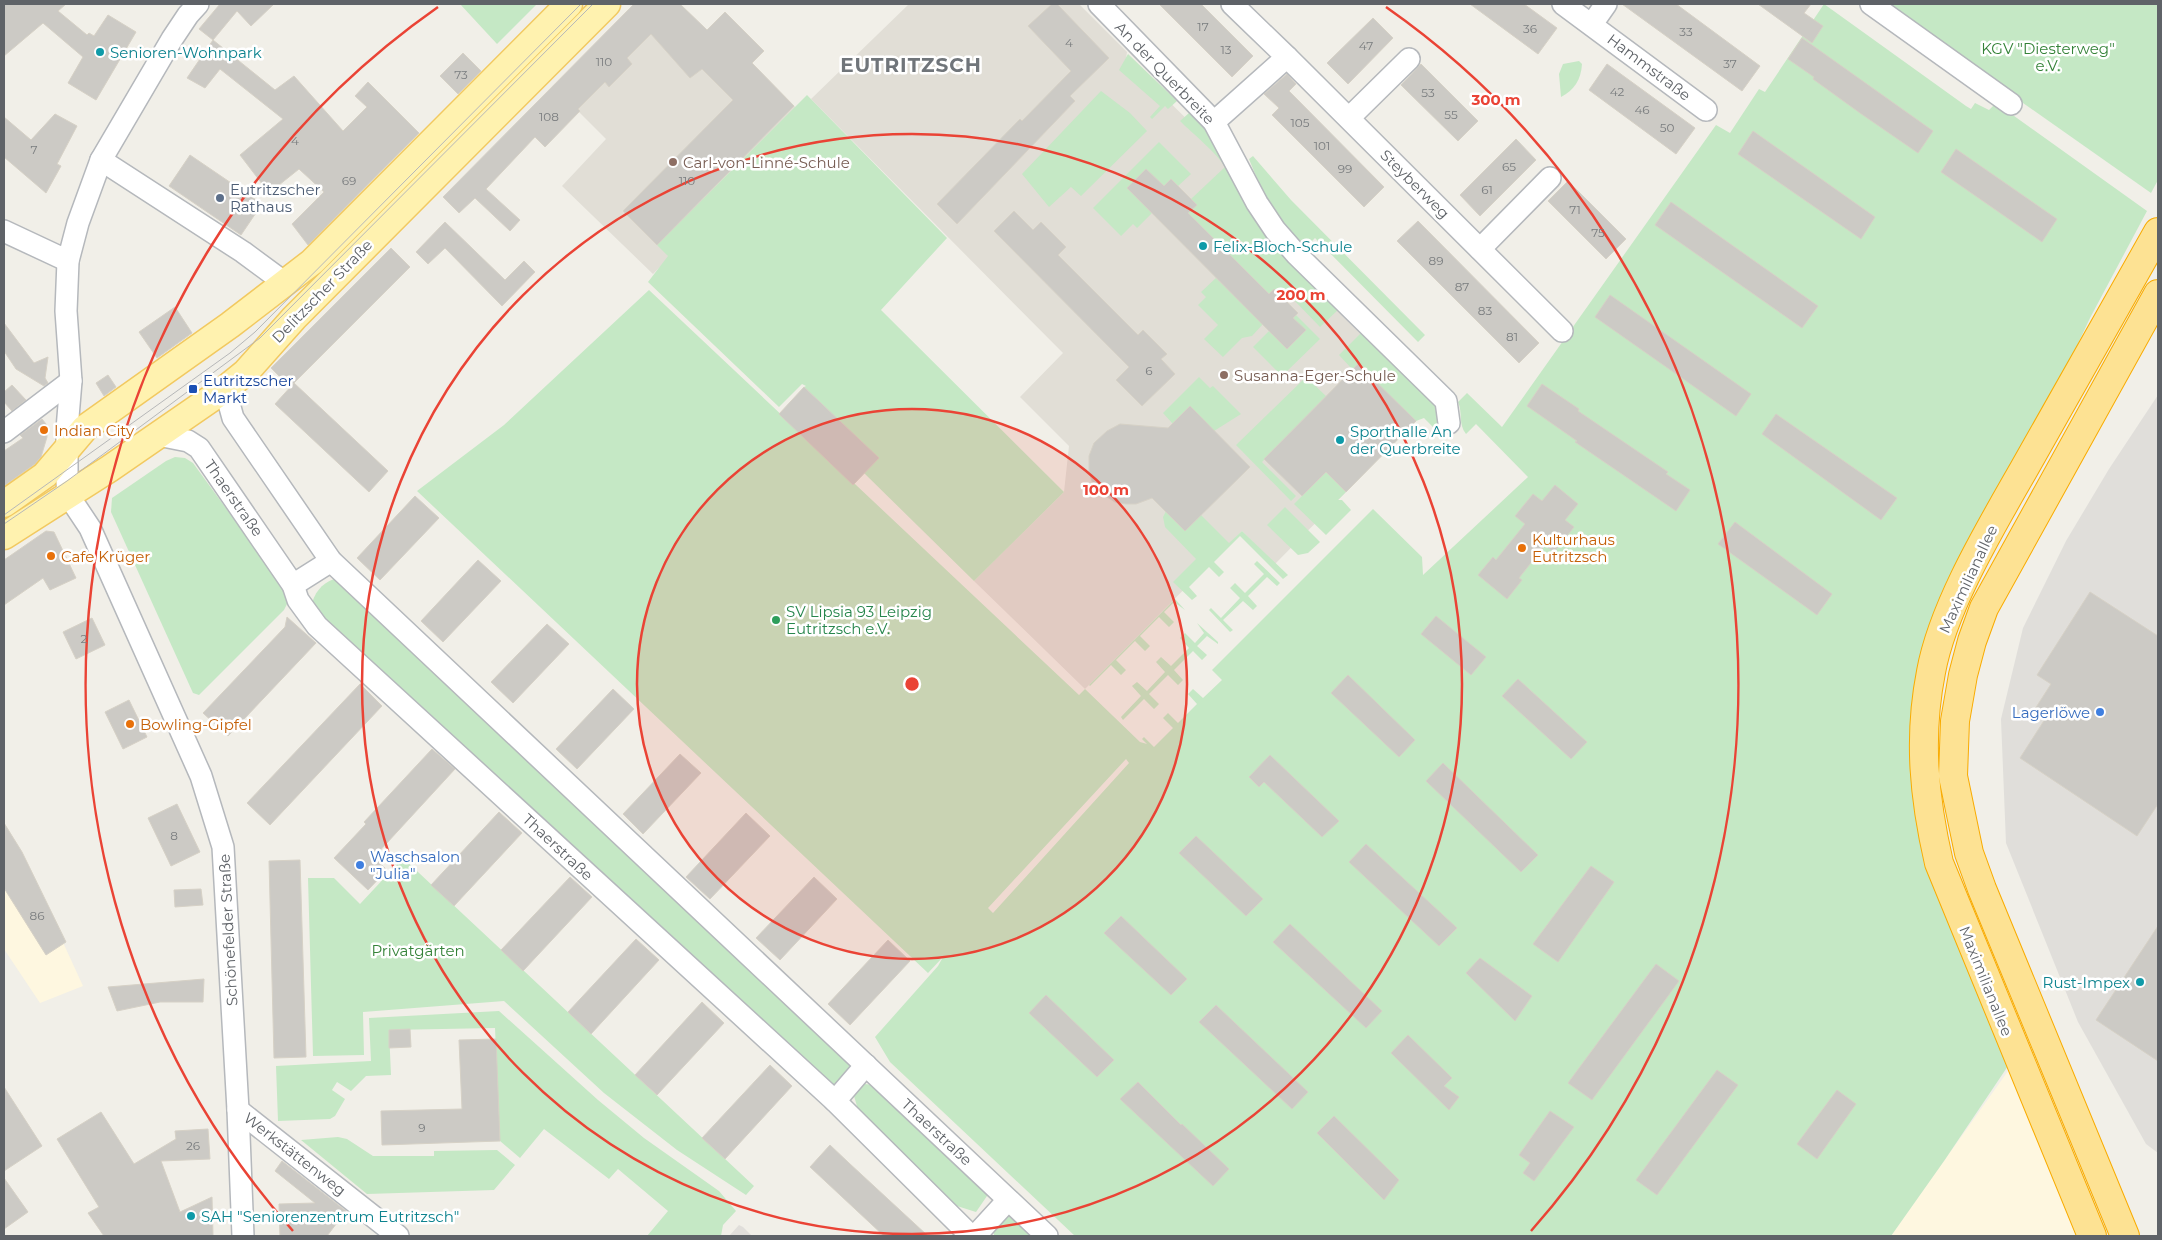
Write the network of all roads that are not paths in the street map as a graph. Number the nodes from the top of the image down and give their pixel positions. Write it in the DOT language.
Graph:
graph roads {
  1 [pos="198,4"];
  2 [pos="569,4"];
  3 [pos="607,4"];
  4 [pos="1099,4"];
  5 [pos="1232,4"];
  6 [pos="1563,4"];
  7 [pos="1606,4"];
  8 [pos="1871,4"];
  9 [pos="1592,24"];
  10 [pos="1287,56"];
  11 [pos="1409,59"];
  12 [pos="2011,104"];
  13 [pos="1706,110"];
  14 [pos="1349,118"];
  15 [pos="1214,122"];
  16 [pos="101,160"];
  17 [pos="1550,178"];
  18 [pos="4,231"];
  19 [pos="2158,232"];
  20 [pos="1480,249"];
  21 [pos="68,261"];
  22 [pos="286,283"];
  23 [pos="2158,294"];
  24 [pos="1562,331"];
  25 [pos="72,381"];
  26 [pos="225,389"];
  27 [pos="1449,423"];
  28 [pos="4,432"];
  29 [pos="158,435"];
  30 [pos="68,448"];
  31 [pos="68,495"];
  32 [pos="4,504"];
  33 [pos="4,536"];
  34 [pos="331,561"];
  35 [pos="293,585"];
  36 [pos="866,1066"];
  37 [pos="835,1101"];
  38 [pos="238,1110"];
  39 [pos="1008,1200"];
  40 [pos="243,1236"];
  41 [pos="398,1236"];
  42 [pos="973,1236"];
  43 [pos="1046,1236"];
  44 [pos="2092,1236"];
  45 [pos="2125,1236"];
  1 -- 16 [label="street"];
  2 -- 22 [label="main road, Delitzscher Straße"];
  3 -- 26 [label="main road, Delitzscher Straße"];
  4 -- 15 [label="street, An der Querbreite"];
  5 -- 10 [label="street, Steyberweg"];
  6 -- 9 [label="street, Hammstraße"];
  7 -- 9 [label="street, Hammstraße"];
  8 -- 12 [label="street"];
  9 -- 13 [label="street, Hammstraße"];
  10 -- 14 [label="street, Steyberweg"];
  10 -- 15 [label="street"];
  11 -- 14 [label="street"];
  14 -- 20 [label="street, Steyberweg"];
  15 -- 27 [label="street, An der Querbreite"];
  16 -- 21 [label="street"];
  16 -- 22 [label="street"];
  17 -- 20 [label="street"];
  18 -- 21 [label="street"];
  19 -- 44 [label="highway, Maximilianallee"];
  20 -- 24 [label="street, Steyberweg"];
  21 -- 25 [label="street"];
  22 -- 30 [label="main road, Delitzscher Straße"];
  23 -- 45 [label="highway, Maximilianallee"];
  25 -- 28 [label="street"];
  25 -- 30 [label="street"];
  26 -- 29 [label="main road, Delitzscher Straße"];
  26 -- 34 [label="street, Thaerstraße"];
  29 -- 31 [label="main road, Delitzscher Straße"];
  29 -- 35 [label="street, Thaerstraße"];
  30 -- 31 [label="street"];
  30 -- 32 [label="main road, Delitzscher Straße"];
  31 -- 33 [label="main road, Delitzscher Straße"];
  31 -- 38 [label="street, Schönefelder Straße"];
  34 -- 35 [label="street"];
  34 -- 36 [label="street, Thaerstraße"];
  35 -- 37 [label="street, Thaerstraße"];
  36 -- 37 [label="street"];
  36 -- 39 [label="street, Thaerstraße"];
  37 -- 42 [label="street, Thaerstraße"];
  38 -- 40 [label="street, Schönefelder Straße"];
  38 -- 41 [label="street, Werkstättenweg"];
  39 -- 42 [label="street, Thaerstraße"];
  39 -- 43 [label="street, Thaerstraße"];
}
